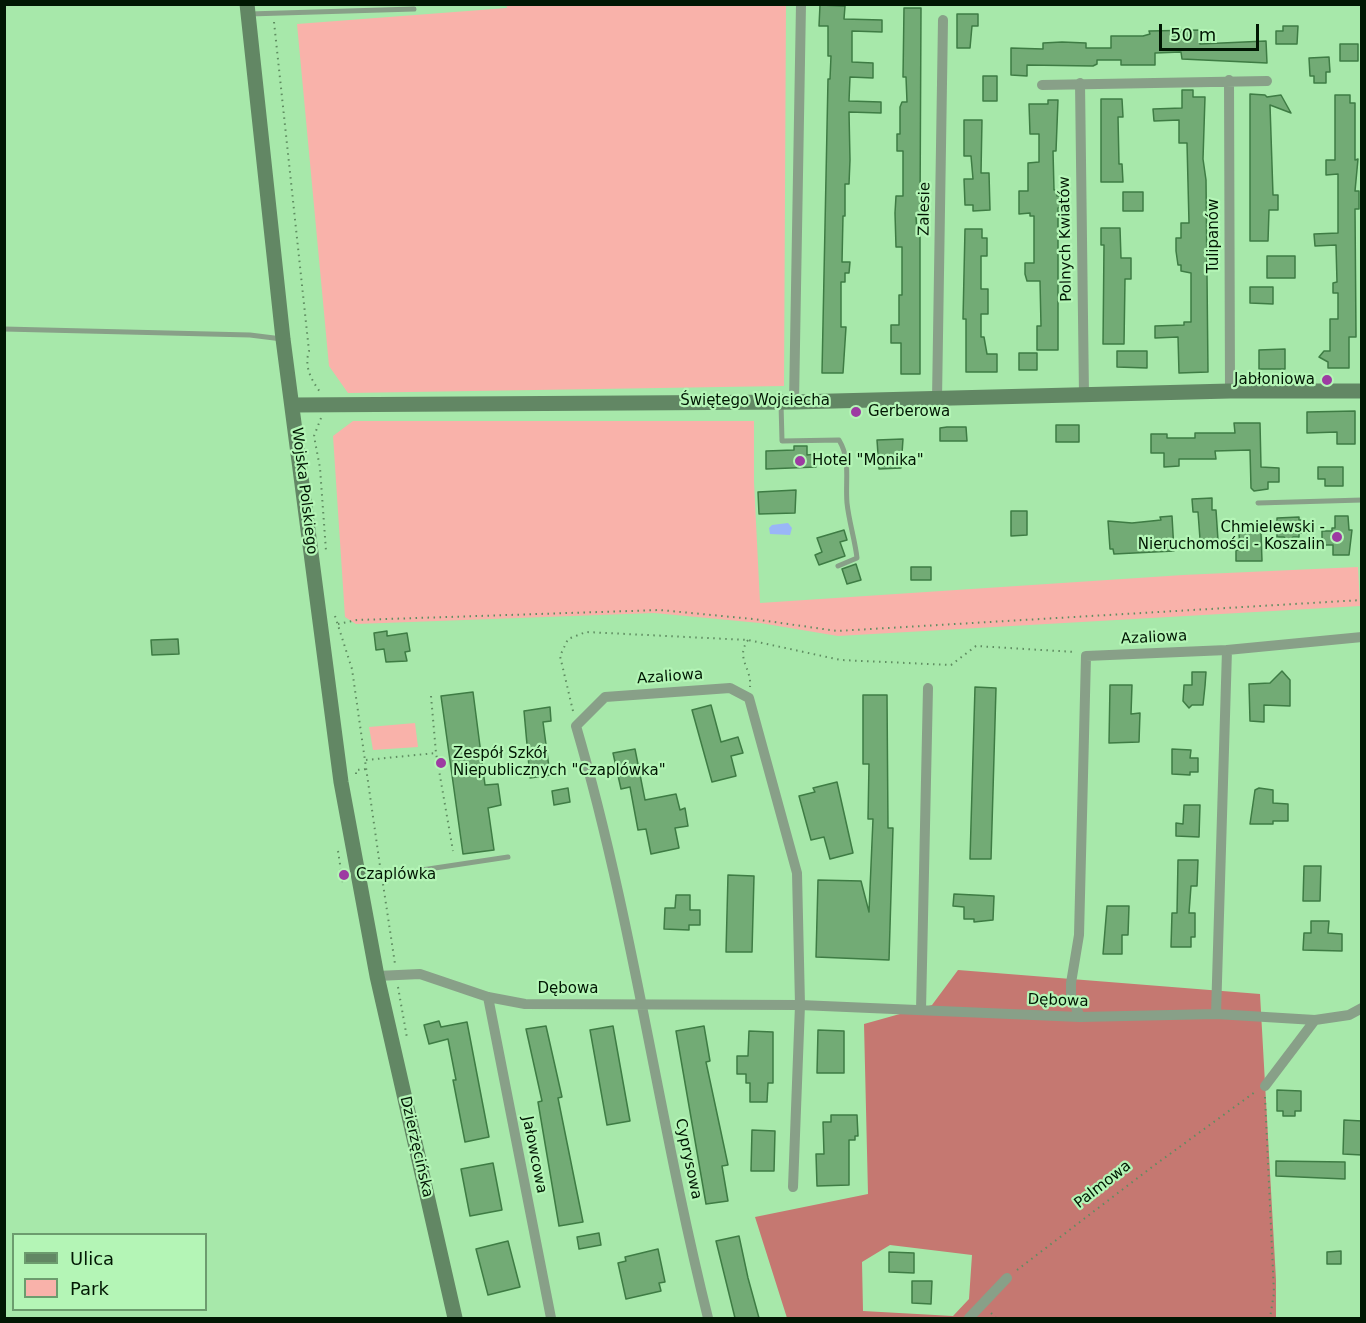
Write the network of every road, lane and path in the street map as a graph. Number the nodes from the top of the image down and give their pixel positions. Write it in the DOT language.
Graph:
graph roads {
  1 [pos="801,4"];
  2 [pos="247,9"];
  3 [pos="414,9"];
  4 [pos="273,13"];
  5 [pos="943,20"];
  6 [pos="1229,80"];
  7 [pos="1267,81"];
  8 [pos="1080,83"];
  9 [pos="1042,85"];
  10 [pos="4,329"];
  11 [pos="283,339"];
  12 [pos="1230,391"];
  13 [pos="1362,391"];
  14 [pos="1084,395"];
  15 [pos="937,399"];
  16 [pos="787,402"];
  17 [pos="322,404"];
  18 [pos="293,405"];
  19 [pos="1362,500"];
  20 [pos="1258,503"];
  21 [pos="327,561"];
  22 [pos="838,566"];
  23 [pos="1362,600"];
  24 [pos="334,615"];
  25 [pos="337,624"];
  26 [pos="1362,637"];
  27 [pos="748,640"];
  28 [pos="1227,650"];
  29 [pos="1086,656"];
  30 [pos="928,688"];
  31 [pos="431,696"];
  32 [pos="749,698"];
  33 [pos="576,726"];
  34 [pos="436,753"];
  35 [pos="366,760"];
  36 [pos="453,850"];
  37 [pos="508,857"];
  38 [pos="382,875"];
  39 [pos="358,880"];
  40 [pos="397,975"];
  41 [pos="377,976"];
  42 [pos="488,997"];
  43 [pos="641,1004"];
  44 [pos="800,1005"];
  45 [pos="1362,1008"];
  46 [pos="921,1010"];
  47 [pos="1216,1014"];
  48 [pos="1080,1017"];
  49 [pos="1315,1020"];
  50 [pos="407,1038"];
  51 [pos="1265,1086"];
  52 [pos="793,1187"];
  53 [pos="1007,1278"];
  54 [pos="455,1318"];
  55 [pos="551,1318"];
  56 [pos="708,1318"];
  57 [pos="969,1318"];
  58 [pos="1270,1318"];
  1 -- 16 [label="street"];
  2 -- 4 [label="lane"];
  2 -- 11 [label="street, Wojska Polskiego"];
  3 -- 4 [label="lane"];
  4 -- 17 [label="path"];
  5 -- 15 [label="street, Zalesie"];
  6 -- 7 [label="street"];
  6 -- 8 [label="street"];
  6 -- 12 [label="street, Tulipanów"];
  8 -- 9 [label="street"];
  8 -- 14 [label="street, Polnych Kwiatów"];
  10 -- 11 [label="lane"];
  11 -- 18 [label="street, Wojska Polskiego"];
  12 -- 13 [label="street, Świętego Wojciecha"];
  12 -- 14 [label="street, Świętego Wojciecha"];
  14 -- 15 [label="street, Świętego Wojciecha"];
  15 -- 16 [label="street, Świętego Wojciecha"];
  16 -- 17 [label="street, Świętego Wojciecha"];
  16 -- 22 [label="lane"];
  17 -- 18 [label="street, Świętego Wojciecha"];
  17 -- 21 [label="path"];
  18 -- 39 [label="street, Wojska Polskiego"];
  19 -- 20 [label="lane"];
  23 -- 25 [label="path"];
  24 -- 25 [label="path"];
  25 -- 35 [label="path"];
  26 -- 28 [label="street, Azaliowa"];
  27 -- 29 [label="path"];
  27 -- 32 [label="path"];
  27 -- 33 [label="path"];
  28 -- 29 [label="street, Azaliowa"];
  28 -- 47 [label="street"];
  29 -- 48 [label="street"];
  30 -- 46 [label="street"];
  31 -- 34 [label="path"];
  32 -- 33 [label="street, Azaliowa"];
  32 -- 44 [label="street"];
  33 -- 43 [label="street"];
  34 -- 35 [label="path"];
  34 -- 36 [label="path"];
  35 -- 38 [label="path"];
  37 -- 38 [label="lane"];
  38 -- 39 [label="lane"];
  38 -- 40 [label="path"];
  39 -- 41 [label="street, Wojska Polskiego"];
  40 -- 41 [label="street, Dębowa"];
  40 -- 42 [label="street, Dębowa"];
  40 -- 50 [label="path"];
  41 -- 54 [label="street, Dzierżęcińska"];
  42 -- 43 [label="street, Dębowa"];
  42 -- 55 [label="street, Jałowcowa"];
  43 -- 44 [label="street, Dębowa"];
  43 -- 56 [label="street, Cyprysowa"];
  44 -- 46 [label="street, Dębowa"];
  44 -- 52 [label="street"];
  45 -- 49 [label="street, Dębowa"];
  46 -- 48 [label="street, Dębowa"];
  47 -- 48 [label="street, Dębowa"];
  47 -- 49 [label="street, Dębowa"];
  49 -- 51 [label="street"];
  51 -- 53 [label="path, Palmowa"];
  51 -- 58 [label="path"];
  53 -- 57 [label="street"];
}
